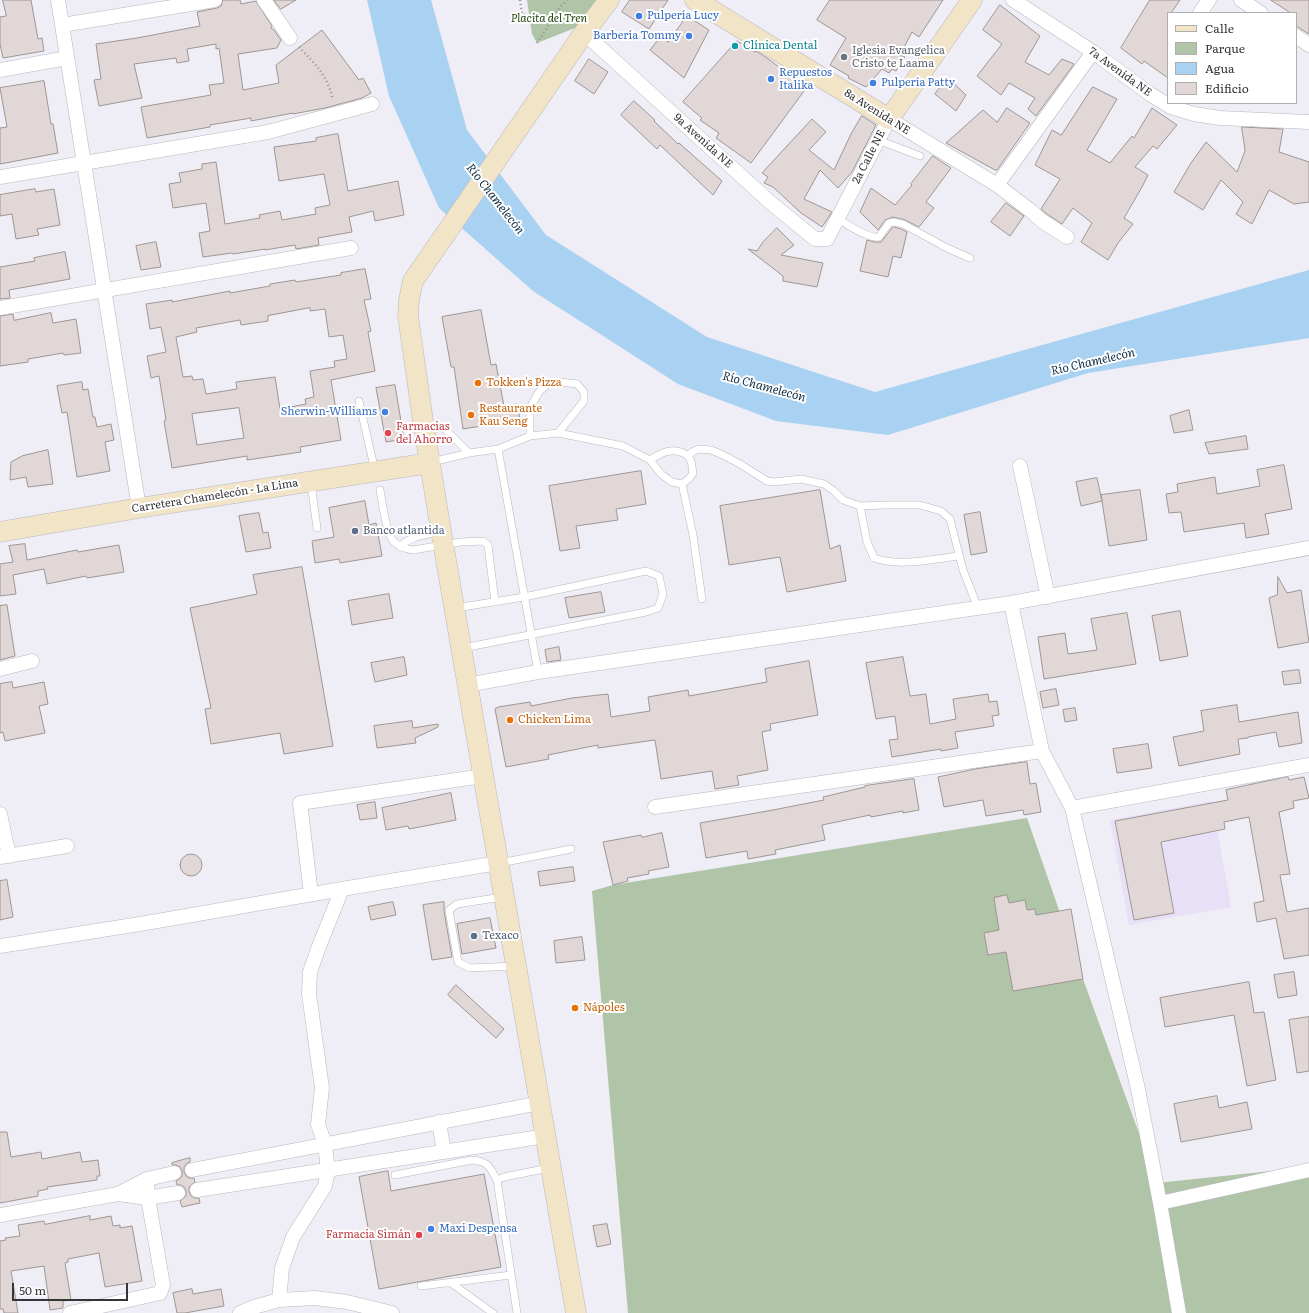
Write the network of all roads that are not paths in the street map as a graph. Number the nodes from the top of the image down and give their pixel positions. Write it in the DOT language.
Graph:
graph roads {
  1 [pos="58,0"];
  2 [pos="215,0"];
  3 [pos="264,0"];
  4 [pos="609,0"];
  5 [pos="972,0"];
  6 [pos="1013,0"];
  7 [pos="1209,0"];
  8 [pos="1242,0"];
  9 [pos="699,1"];
  10 [pos="1201,12"];
  11 [pos="1260,12"];
  12 [pos="62,25"];
  13 [pos="1297,37"];
  14 [pos="290,38"];
  15 [pos="580,39"];
  16 [pos="1309,45"];
  17 [pos="1093,52"];
  18 [pos="67,58"];
  19 [pos="0,70"];
  20 [pos="372,104"];
  21 [pos="889,119"];
  22 [pos="1309,122"];
  23 [pos="878,140"];
  24 [pos="920,156"];
  25 [pos="84,164"];
  26 [pos="0,177"];
  27 [pos="997,185"];
  28 [pos="838,219"];
  29 [pos="1067,237"];
  30 [pos="827,238"];
  31 [pos="351,248"];
  32 [pos="970,258"];
  33 [pos="104,290"];
  34 [pos="0,308"];
  35 [pos="359,401"];
  36 [pos="423,421"];
  37 [pos="558,433"];
  38 [pos="530,436"];
  39 [pos="498,449"];
  40 [pos="469,453"];
  41 [pos="688,456"];
  42 [pos="650,460"];
  43 [pos="430,462"];
  44 [pos="1020,466"];
  45 [pos="378,480"];
  46 [pos="310,481"];
  47 [pos="682,484"];
  48 [pos="860,506"];
  49 [pos="139,508"];
  50 [pos="318,528"];
  51 [pos="0,532"];
  52 [pos="443,539"];
  53 [pos="400,546"];
  54 [pos="1309,548"];
  55 [pos="959,556"];
  56 [pos="524,597"];
  57 [pos="1048,597"];
  58 [pos="702,599"];
  59 [pos="495,602"];
  60 [pos="1011,603"];
  61 [pos="454,608"];
  62 [pos="978,608"];
  63 [pos="531,634"];
  64 [pos="461,648"];
  65 [pos="32,661"];
  66 [pos="0,669"];
  67 [pos="538,672"];
  68 [pos="467,685"];
  69 [pos="1042,751"];
  70 [pos="1309,765"];
  71 [pos="483,776"];
  72 [pos="655,807"];
  73 [pos="1072,808"];
  74 [pos="0,814"];
  75 [pos="67,846"];
  76 [pos="571,850"];
  77 [pos="4,856"];
  78 [pos="498,863"];
  79 [pos="342,889"];
  80 [pos="311,894"];
  81 [pos="504,897"];
  82 [pos="0,946"];
  83 [pos="516,966"];
  84 [pos="540,1103"];
  85 [pos="439,1122"];
  86 [pos="546,1136"];
  87 [pos="325,1145"];
  88 [pos="444,1152"];
  89 [pos="232,1162"];
  90 [pos="551,1167"];
  91 [pos="328,1170"];
  92 [pos="1309,1170"];
  93 [pos="174,1173"];
  94 [pos="395,1175"];
  95 [pos="147,1179"];
  96 [pos="497,1180"];
  97 [pos="235,1184"];
  98 [pos="178,1193"];
  99 [pos="118,1194"];
  100 [pos="148,1198"];
  101 [pos="1160,1203"];
  102 [pos="0,1215"];
  103 [pos="512,1276"];
  104 [pos="451,1283"];
  105 [pos="421,1286"];
  106 [pos="279,1300"];
  107 [pos="252,1310"];
  108 [pos="70,1313"];
  109 [pos="240,1313"];
  110 [pos="392,1313"];
  111 [pos="493,1313"];
  112 [pos="517,1313"];
  113 [pos="576,1313"];
  114 [pos="1179,1313"];
  1 -- 12 [label="street"];
  2 -- 12 [label="street"];
  3 -- 14 [label="street"];
  4 -- 15 [label="street"];
  5 -- 21 [label="street, 2a Calle NE"];
  6 -- 17 [label="street, 7a Avenida NE"];
  7 -- 10 [label="street"];
  8 -- 11 [label="street"];
  9 -- 21 [label="street, 8a Avenida NE"];
  12 -- 18 [label="street"];
  13 -- 16 [label="street"];
  15 -- 30 [label="street, 9a Avenida NE"];
  15 -- 36 [label="street"];
  17 -- 22 [label="street, 7a Avenida NE"];
  17 -- 27 [label="street"];
  18 -- 19 [label="street"];
  18 -- 25 [label="street"];
  20 -- 25 [label="street"];
  21 -- 23 [label="street, 2a Calle NE"];
  21 -- 27 [label="street, 8a Avenida NE"];
  23 -- 24 [label="lane"];
  23 -- 28 [label="street, 2a Calle NE"];
  25 -- 26 [label="street"];
  25 -- 33 [label="street"];
  27 -- 29 [label="street, 8a Avenida NE"];
  28 -- 30 [label="street, 2a Calle NE"];
  28 -- 32 [label="lane"];
  31 -- 33 [label="street"];
  33 -- 34 [label="street"];
  33 -- 49 [label="street"];
  35 -- 45 [label="lane"];
  36 -- 40 [label="lane"];
  36 -- 43 [label="street"];
  37 -- 38 [label="lane"];
  37 -- 38 [label="lane"];
  37 -- 42 [label="lane"];
  38 -- 39 [label="lane"];
  39 -- 40 [label="lane"];
  39 -- 56 [label="lane"];
  40 -- 43 [label="lane"];
  41 -- 42 [label="lane"];
  41 -- 47 [label="lane"];
  41 -- 48 [label="lane"];
  42 -- 47 [label="lane"];
  43 -- 45 [label="street, Carretera Chamelecón - La Lima"];
  43 -- 52 [label="street"];
  44 -- 57 [label="street"];
  45 -- 46 [label="street, Carretera Chamelecón - La Lima"];
  45 -- 53 [label="lane"];
  46 -- 49 [label="street, Carretera Chamelecón - La Lima"];
  46 -- 50 [label="lane"];
  47 -- 58 [label="lane"];
  48 -- 55 [label="lane"];
  48 -- 55 [label="lane"];
  49 -- 51 [label="street, Carretera Chamelecón - La Lima"];
  52 -- 53 [label="lane"];
  52 -- 53 [label="lane"];
  52 -- 59 [label="lane"];
  52 -- 61 [label="street"];
  54 -- 57 [label="street"];
  55 -- 62 [label="lane"];
  56 -- 59 [label="lane"];
  56 -- 63 [label="lane"];
  56 -- 63 [label="lane"];
  57 -- 60 [label="street"];
  59 -- 61 [label="lane"];
  60 -- 62 [label="street"];
  60 -- 69 [label="street"];
  61 -- 64 [label="street"];
  62 -- 67 [label="street"];
  63 -- 64 [label="lane"];
  63 -- 67 [label="lane"];
  64 -- 68 [label="street"];
  65 -- 66 [label="street"];
  67 -- 68 [label="street"];
  68 -- 71 [label="street"];
  69 -- 72 [label="street"];
  69 -- 73 [label="street"];
  70 -- 73 [label="street"];
  71 -- 78 [label="street"];
  71 -- 80 [label="street"];
  73 -- 101 [label="street"];
  74 -- 77 [label="street"];
  75 -- 77 [label="street"];
  76 -- 78 [label="lane"];
  78 -- 79 [label="street"];
  78 -- 81 [label="street"];
  79 -- 80 [label="street"];
  79 -- 87 [label="street"];
  80 -- 82 [label="street"];
  81 -- 83 [label="street"];
  81 -- 83 [label="lane"];
  83 -- 84 [label="street"];
  84 -- 85 [label="street"];
  84 -- 86 [label="street"];
  85 -- 87 [label="street"];
  85 -- 88 [label="street"];
  86 -- 88 [label="street"];
  86 -- 90 [label="street"];
  87 -- 89 [label="street"];
  87 -- 91 [label="street"];
  88 -- 91 [label="street"];
  89 -- 97 [label="street"];
  89 -- 97 [label="street"];
  90 -- 96 [label="lane"];
  90 -- 113 [label="street"];
  91 -- 97 [label="street"];
  91 -- 106 [label="street"];
  92 -- 101 [label="street"];
  93 -- 95 [label="street"];
  94 -- 96 [label="lane"];
  95 -- 99 [label="street"];
  95 -- 100 [label="street"];
  96 -- 103 [label="lane"];
  98 -- 100 [label="street"];
  99 -- 100 [label="street"];
  99 -- 102 [label="street"];
  100 -- 108 [label="street"];
  101 -- 114 [label="street"];
  103 -- 104 [label="lane"];
  103 -- 112 [label="lane"];
  104 -- 105 [label="lane"];
  104 -- 111 [label="lane"];
  106 -- 107 [label="street"];
  106 -- 110 [label="street"];
  107 -- 109 [label="street"];
}
